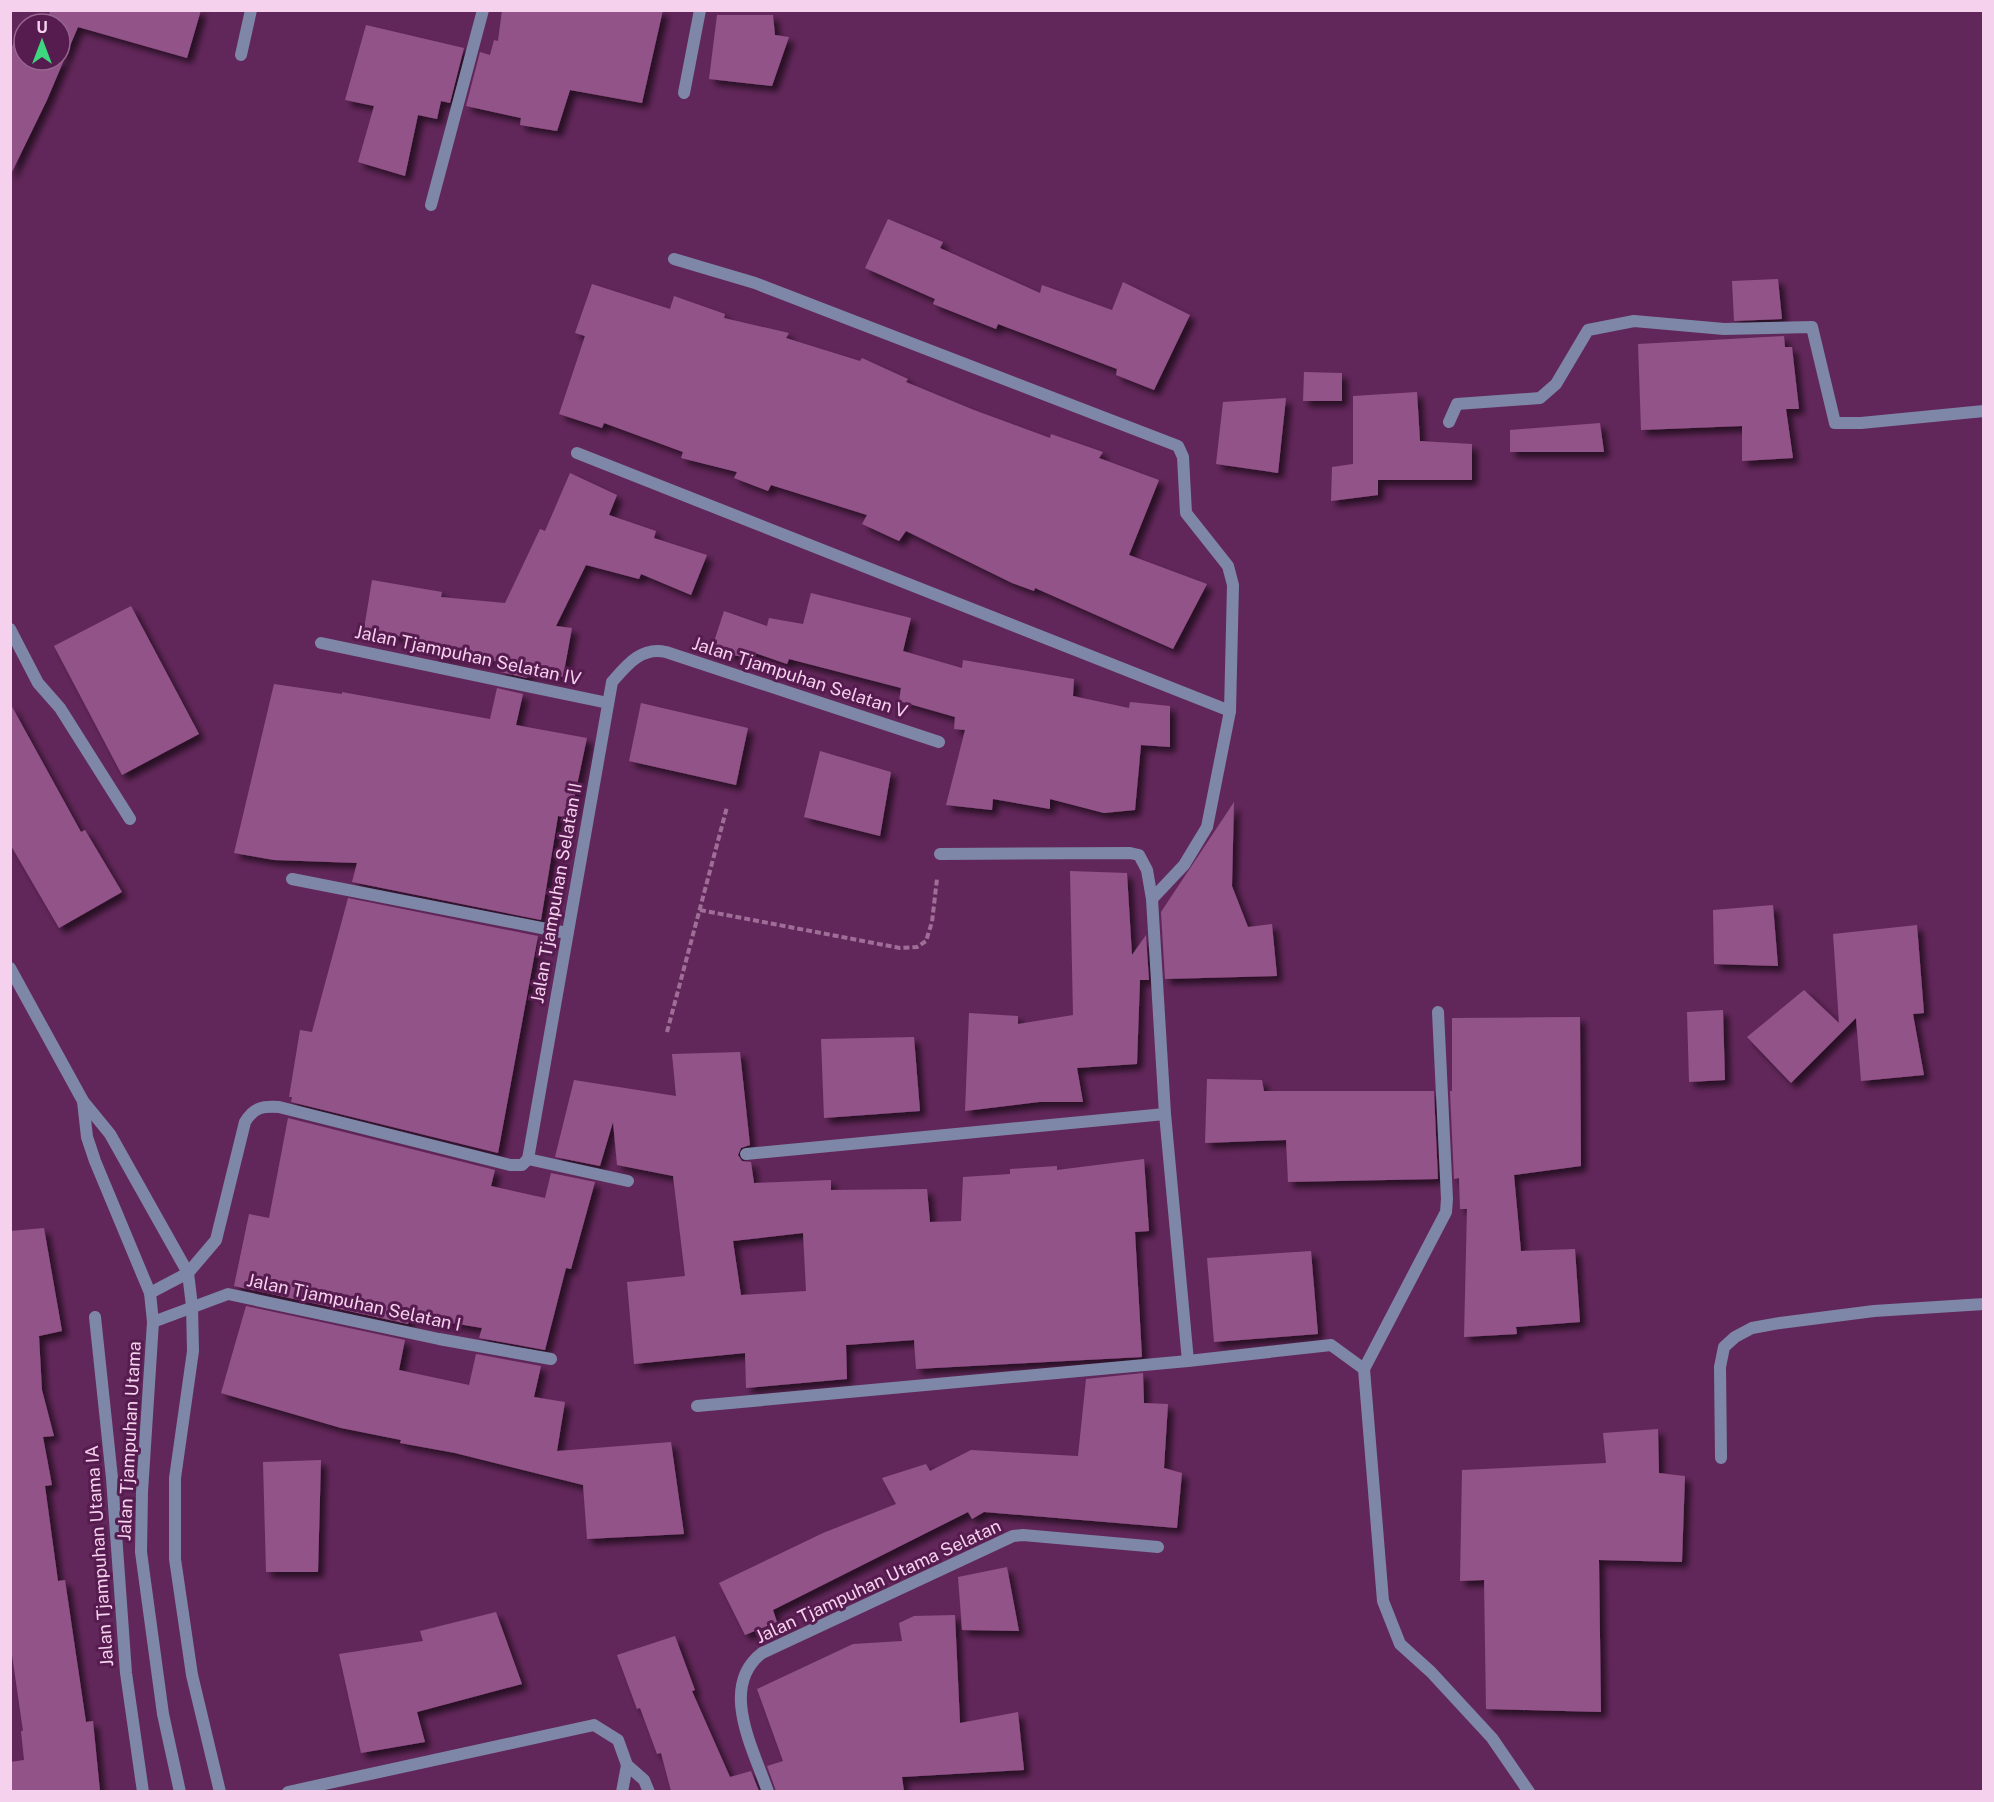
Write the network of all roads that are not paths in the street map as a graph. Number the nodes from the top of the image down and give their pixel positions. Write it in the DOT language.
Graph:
graph roads {
  1 [pos="251,10"];
  2 [pos="483,10"];
  3 [pos="700,10"];
  4 [pos="241,56"];
  5 [pos="684,93"];
  6 [pos="431,205"];
  7 [pos="674,259"];
  8 [pos="1983,411"];
  9 [pos="1449,422"];
  10 [pos="577,453"];
  11 [pos="10,629"];
  12 [pos="321,643"];
  13 [pos="649,652"];
  14 [pos="608,703"];
  15 [pos="1230,711"];
  16 [pos="939,742"];
  17 [pos="130,819"];
  18 [pos="940,855"];
  19 [pos="292,879"];
  20 [pos="1152,899"];
  21 [pos="567,933"];
  22 [pos="10,968"];
  23 [pos="1438,1012"];
  24 [pos="83,1101"];
  25 [pos="1166,1114"];
  26 [pos="746,1154"];
  27 [pos="528,1159"];
  28 [pos="628,1181"];
  29 [pos="188,1272"];
  30 [pos="150,1293"];
  31 [pos="1983,1304"];
  32 [pos="192,1306"];
  33 [pos="96,1317"];
  34 [pos="153,1322"];
  35 [pos="551,1359"];
  36 [pos="1188,1361"];
  37 [pos="1364,1369"];
  38 [pos="697,1406"];
  39 [pos="1721,1458"];
  40 [pos="1158,1547"];
  41 [pos="627,1765"];
  42 [pos="143,1791"];
  43 [pos="180,1791"];
  44 [pos="220,1791"];
  45 [pos="288,1791"];
  46 [pos="622,1791"];
  47 [pos="649,1791"];
  48 [pos="768,1791"];
  49 [pos="1529,1791"];
  1 -- 4 [label="street"];
  2 -- 6 [label="street"];
  3 -- 5 [label="street"];
  7 -- 15 [label="street"];
  8 -- 9 [label="street"];
  10 -- 15 [label="street"];
  11 -- 17 [label="street"];
  12 -- 14 [label="street, Jalan Tjampuhan Selatan IV"];
  13 -- 14 [label="street, Jalan Tjampuhan Selatan II"];
  13 -- 16 [label="street, Jalan Tjampuhan Selatan V"];
  14 -- 21 [label="street, Jalan Tjampuhan Selatan II"];
  15 -- 20 [label="street"];
  18 -- 20 [label="street"];
  19 -- 21 [label="street"];
  20 -- 25 [label="street"];
  21 -- 27 [label="street, Jalan Tjampuhan Selatan II"];
  22 -- 24 [label="street, Jalan Tjampuhan Utama"];
  23 -- 37 [label="street"];
  24 -- 29 [label="street, Jalan Tjampuhan Utama"];
  24 -- 30 [label="street, Jalan Tjampuhan Utama"];
  25 -- 26 [label="street"];
  25 -- 36 [label="street"];
  27 -- 28 [label="street"];
  27 -- 29 [label="street"];
  29 -- 30 [label="street"];
  29 -- 32 [label="street, Jalan Tjampuhan Utama"];
  30 -- 34 [label="street, Jalan Tjampuhan Utama"];
  31 -- 39 [label="street"];
  32 -- 34 [label="street, Jalan Tjampuhan Selatan I"];
  32 -- 35 [label="street, Jalan Tjampuhan Selatan I"];
  32 -- 44 [label="street, Jalan Tjampuhan Utama"];
  33 -- 42 [label="street, Jalan Tjampuhan Utama IA"];
  34 -- 43 [label="street, Jalan Tjampuhan Utama"];
  36 -- 37 [label="street"];
  36 -- 38 [label="street"];
  37 -- 49 [label="street"];
  40 -- 48 [label="street, Jalan Tjampuhan Utama Selatan"];
  41 -- 45 [label="street"];
  41 -- 46 [label="street"];
  41 -- 47 [label="street"];
}
